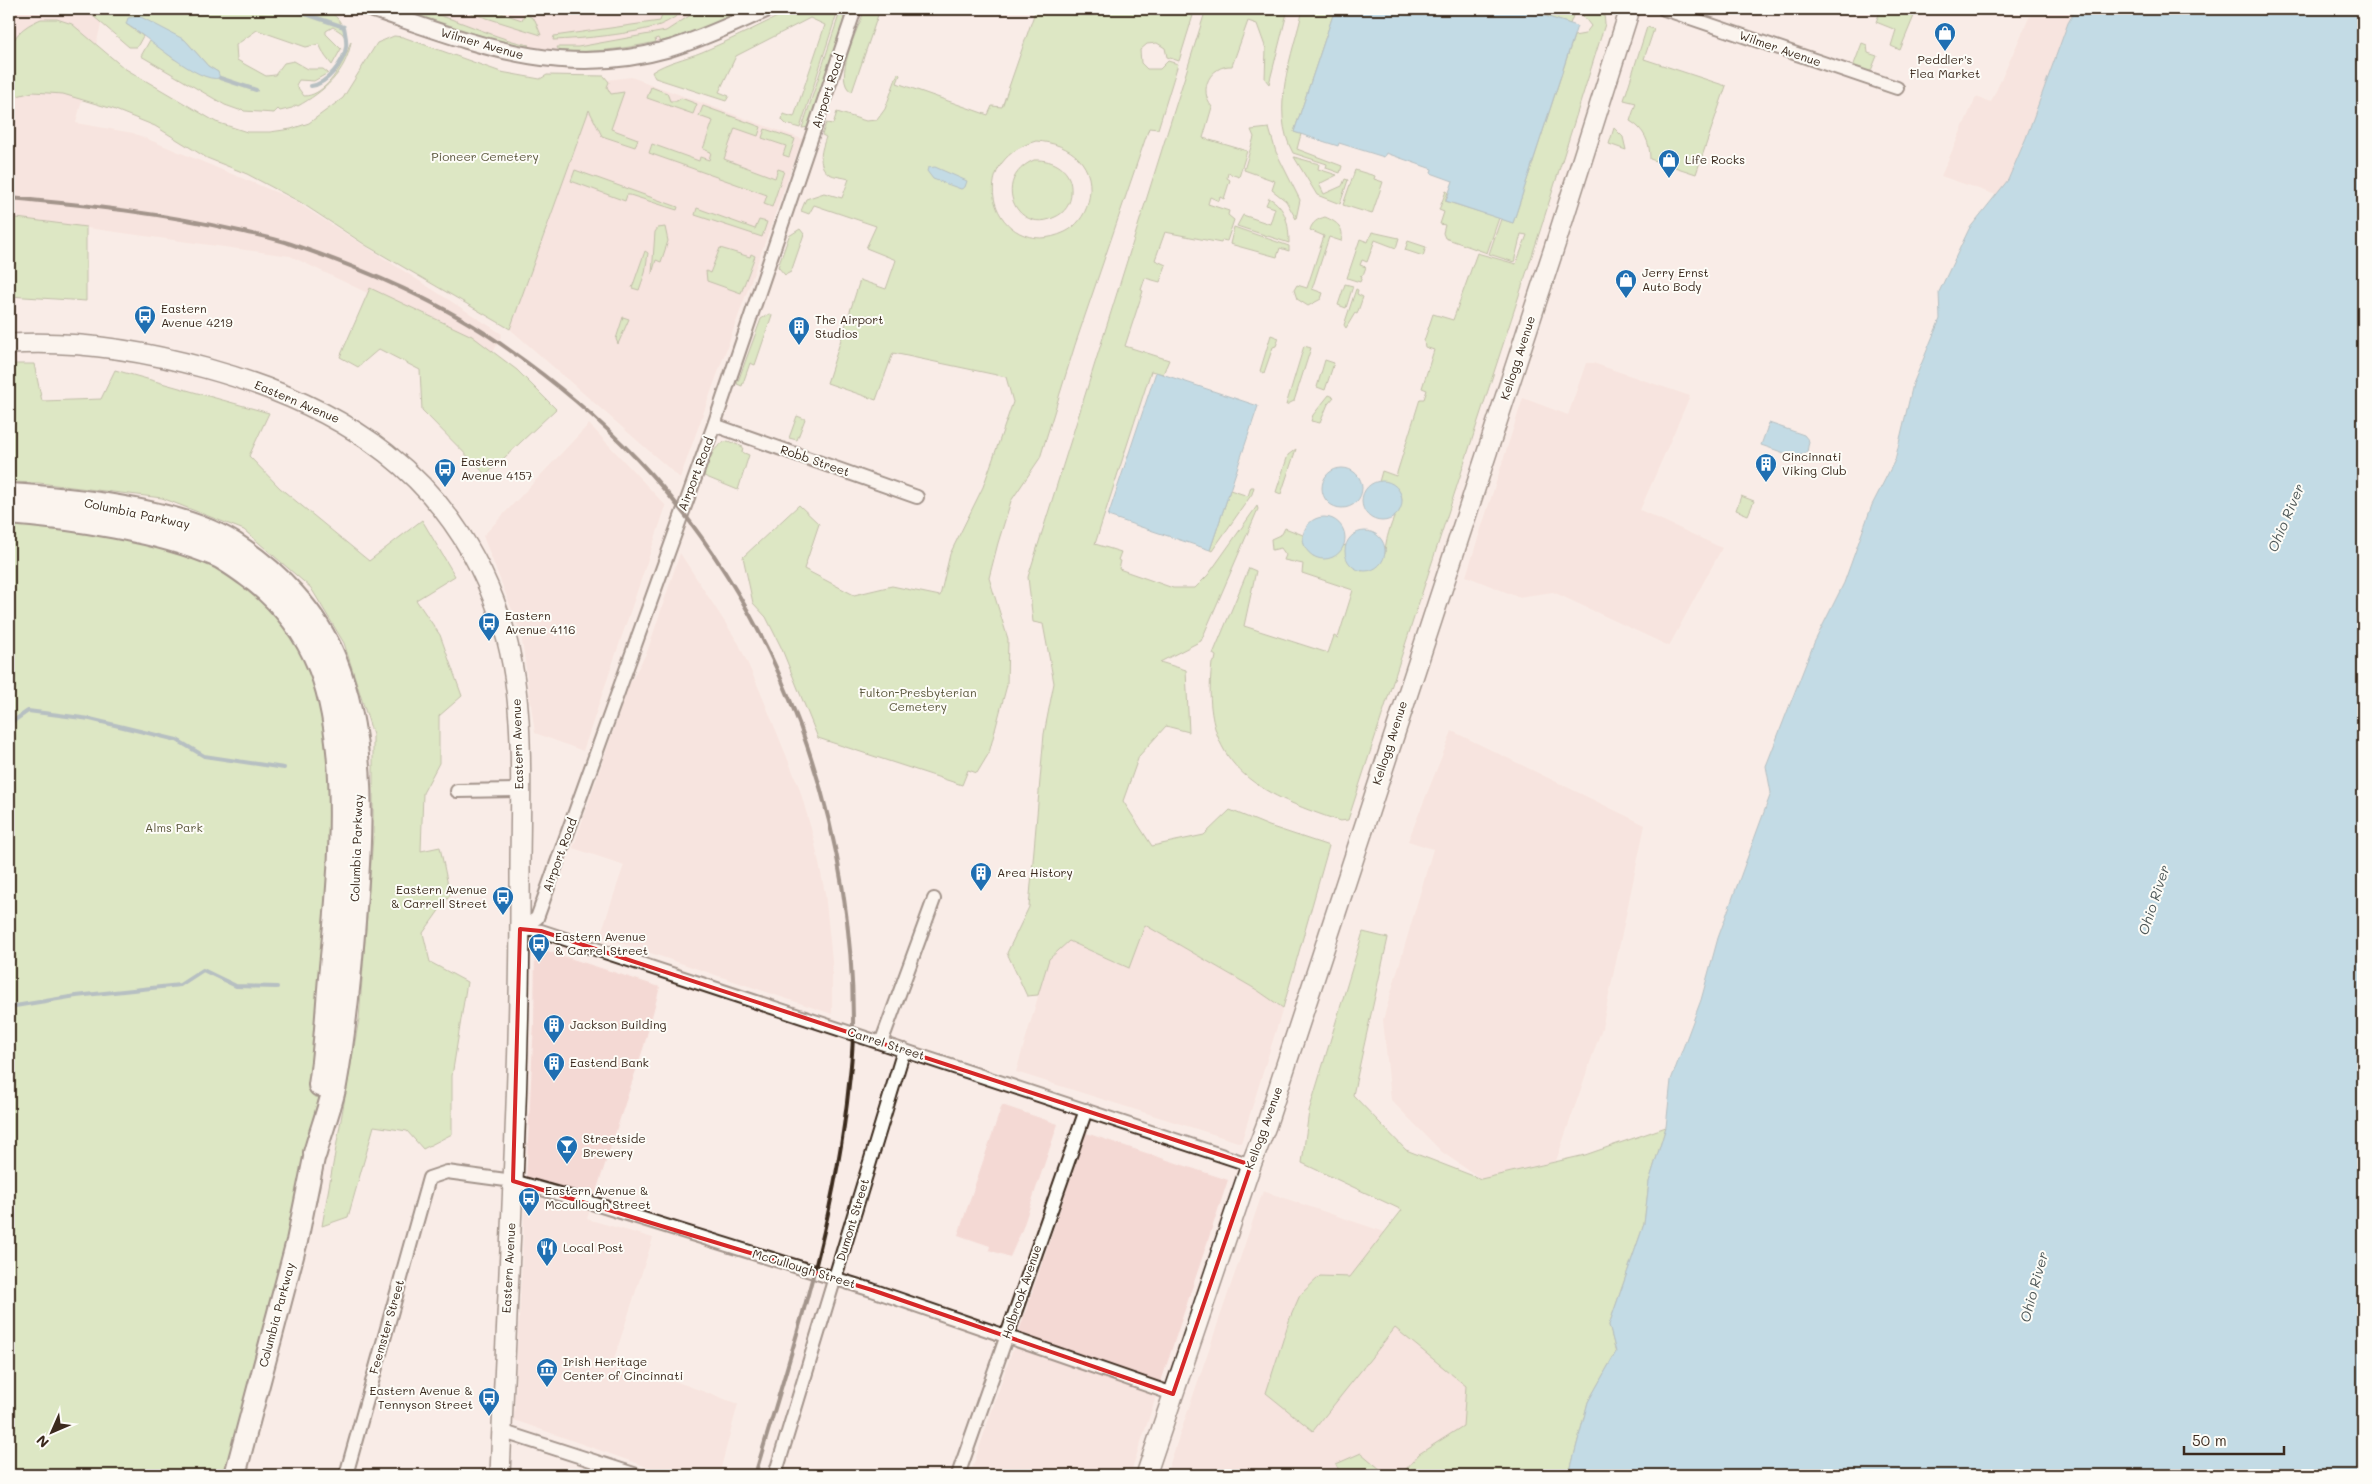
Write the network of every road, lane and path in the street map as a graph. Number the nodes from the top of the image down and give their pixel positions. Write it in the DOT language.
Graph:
graph roads {
  1 [pos="372,9"];
  2 [pos="767,9"];
  3 [pos="855,9"];
  4 [pos="1630,9"];
  5 [pos="1664,9"];
  6 [pos="1897,88"];
  7 [pos="9,344"];
  8 [pos="714,426"];
  9 [pos="9,495"];
  10 [pos="917,497"];
  11 [pos="9,513"];
  12 [pos="520,790"];
  13 [pos="458,791"];
  14 [pos="934,899"];
  15 [pos="520,929"];
  16 [pos="881,1043"];
  17 [pos="904,1050"];
  18 [pos="1086,1110"];
  19 [pos="315,1153"];
  20 [pos="1251,1165"];
  21 [pos="429,1178"];
  22 [pos="512,1181"];
  23 [pos="835,1279"];
  24 [pos="1006,1337"];
  25 [pos="1173,1394"];
  26 [pos="501,1431"];
  27 [pos="235,1475"];
  28 [pos="346,1475"];
  29 [pos="500,1475"];
  30 [pos="637,1475"];
  31 [pos="775,1475"];
  32 [pos="958,1475"];
  33 [pos="1146,1475"];
  1 -- 2 [label="street, Wilmer Avenue"];
  3 -- 8 [label="street, Airport Road"];
  4 -- 20 [label="main road, Kellogg Avenue"];
  5 -- 6 [label="street, Wilmer Avenue"];
  7 -- 12 [label="main road, Eastern Avenue"];
  8 -- 10 [label="street, Robb Street"];
  8 -- 15 [label="street, Airport Road"];
  9 -- 19 [label="highway, Columbia Parkway"];
  11 -- 19 [label="highway, Columbia Parkway"];
  12 -- 13 [label="street"];
  12 -- 15 [label="main road, Eastern Avenue"];
  14 -- 16 [label="street"];
  15 -- 16 [label="street, Carrel Street"];
  15 -- 22 [label="main road, Eastern Avenue"];
  16 -- 17 [label="street, Carrel Street"];
  17 -- 18 [label="street, Carrel Street"];
  17 -- 23 [label="street, Dumont Street"];
  18 -- 20 [label="street, Carrel Street"];
  18 -- 24 [label="street, Holbrook Avenue"];
  19 -- 27 [label="highway, Columbia Parkway"];
  20 -- 25 [label="main road, Kellogg Avenue"];
  21 -- 22 [label="street, McCullough Street"];
  21 -- 28 [label="street, Feemster Street"];
  22 -- 23 [label="street, McCullough Street"];
  22 -- 26 [label="main road, Eastern Avenue"];
  23 -- 24 [label="street, McCullough Street"];
  23 -- 31 [label="street, Dumont Street"];
  24 -- 25 [label="street, McCullough Street"];
  24 -- 32 [label="street, Holbrook Avenue"];
  25 -- 33 [label="main road, Kellogg Avenue"];
  26 -- 29 [label="main road, Eastern Avenue"];
  26 -- 30 [label="street"];
}
